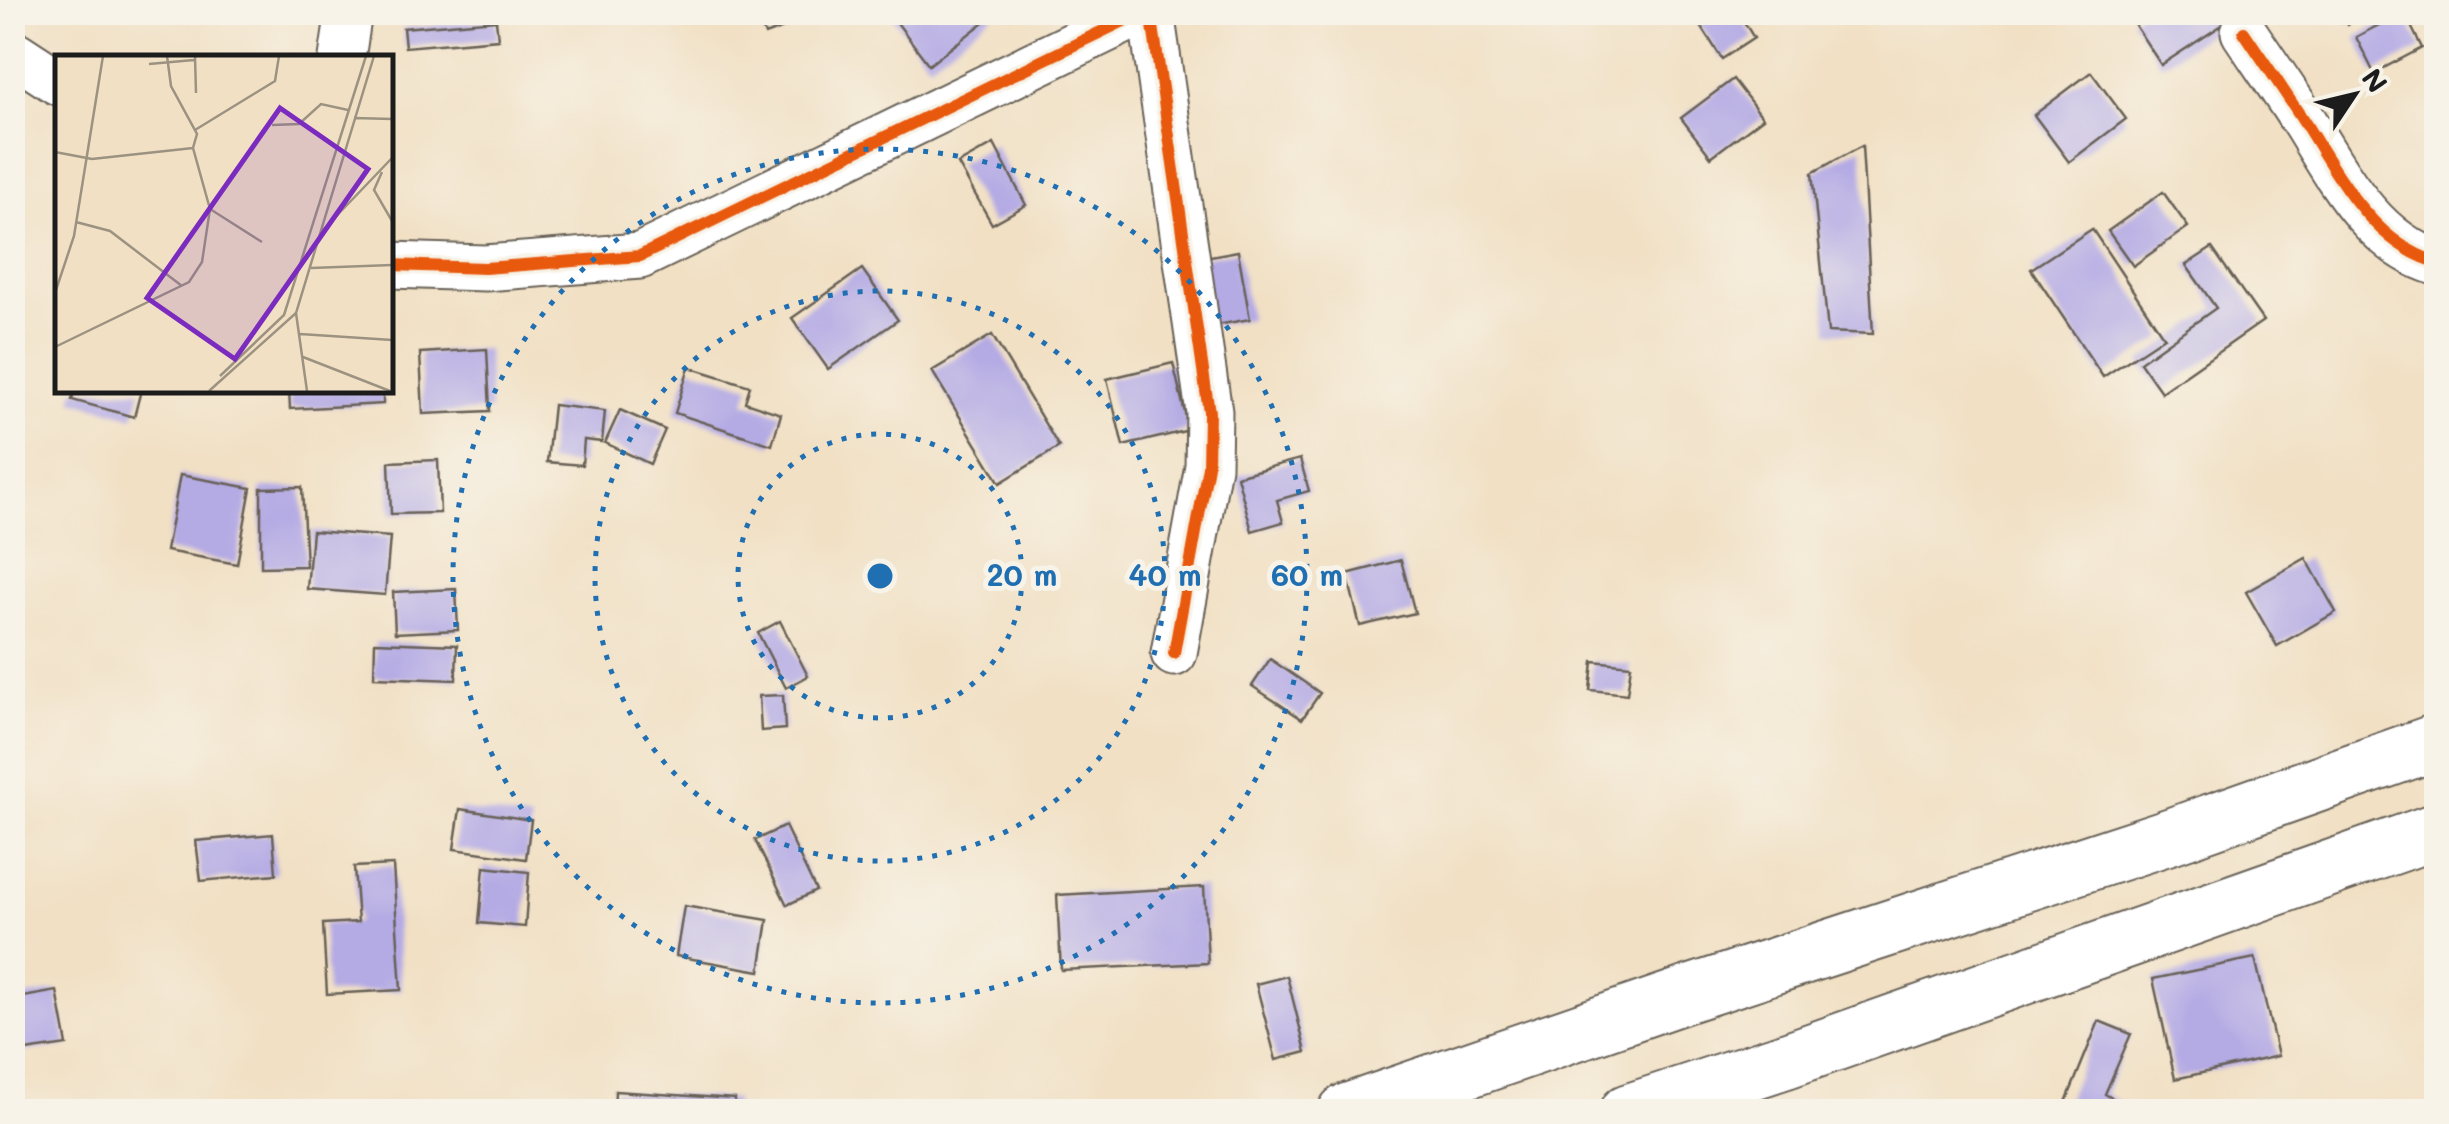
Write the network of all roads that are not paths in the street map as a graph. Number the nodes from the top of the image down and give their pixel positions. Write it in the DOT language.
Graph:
graph roads {
  1 [pos="349,12"];
  2 [pos="1142,12"];
  3 [pos="1152,12"];
  4 [pos="2244,32"];
  5 [pos="12,52"];
  6 [pos="342,55"];
  7 [pos="55,80"];
  8 [pos="2436,262"];
  9 [pos="392,265"];
  10 [pos="1174,653"];
  11 [pos="2436,742"];
  12 [pos="2436,831"];
  13 [pos="1651,1110"];
  14 [pos="1346,1112"];
  1 -- 6 [label="street"];
  2 -- 9 [label="street"];
  3 -- 10 [label="street"];
  4 -- 8 [label="street"];
  5 -- 7 [label="street"];
  11 -- 14 [label="main road"];
  12 -- 13 [label="main road"];
}
